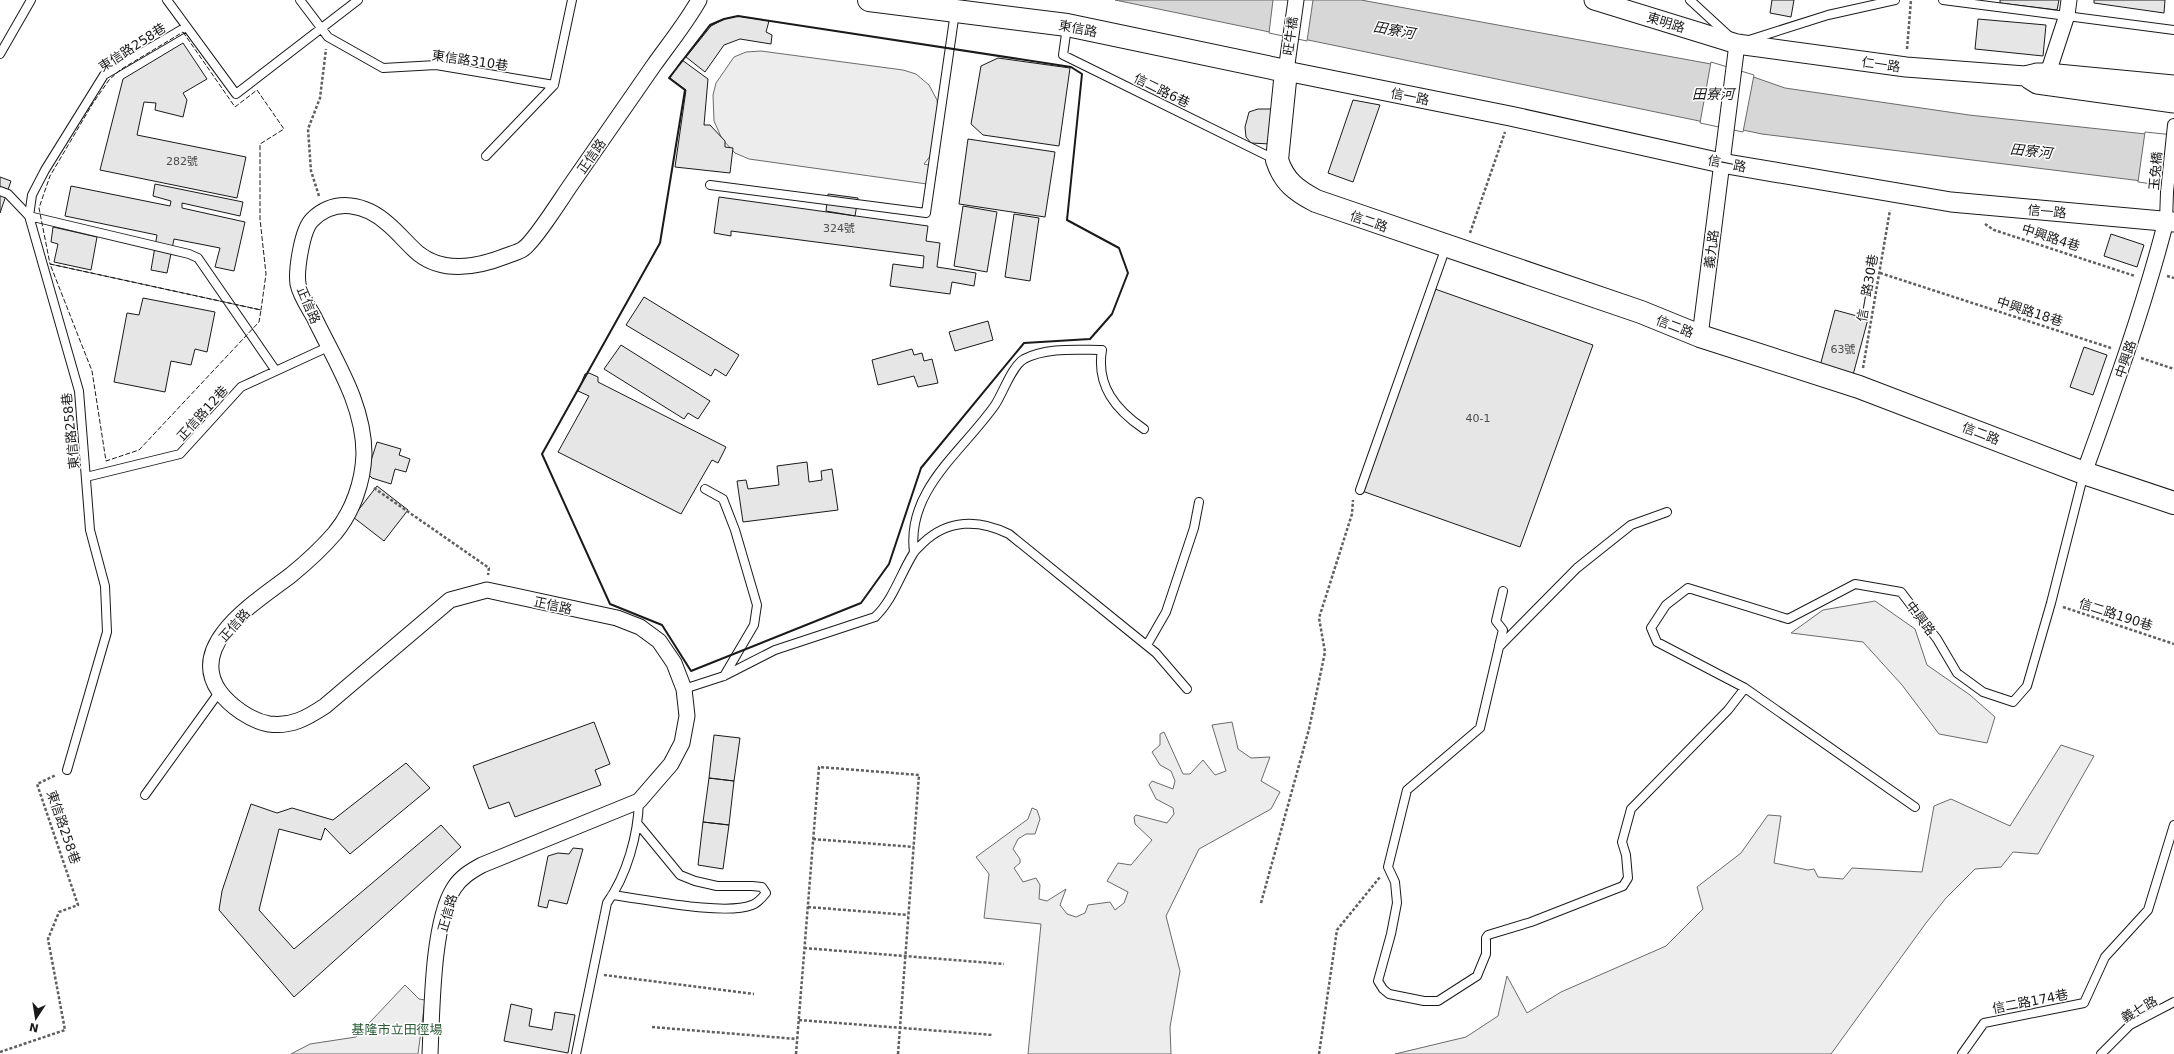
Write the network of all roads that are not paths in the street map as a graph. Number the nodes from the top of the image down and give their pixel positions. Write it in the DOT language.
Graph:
graph roads {
  1 [pos="31,0"];
  2 [pos="167,0"];
  3 [pos="300,0"];
  4 [pos="358,0"];
  5 [pos="572,0"];
  6 [pos="699,0"];
  7 [pos="869,0"];
  8 [pos="1296,0"];
  9 [pos="1594,0"];
  10 [pos="1690,0"];
  11 [pos="1895,0"];
  12 [pos="1943,0"];
  13 [pos="2068,7"];
  14 [pos="956,12"];
  15 [pos="1067,25"];
  16 [pos="186,27"];
  17 [pos="321,30"];
  18 [pos="2174,30"];
  19 [pos="1738,44"];
  20 [pos="0,54"];
  21 [pos="1286,71"];
  22 [pos="2046,79"];
  23 [pos="554,84"];
  24 [pos="2174,85"];
  25 [pos="2174,103"];
  26 [pos="2174,124"];
  27 [pos="486,156"];
  28 [pos="1277,160"];
  29 [pos="1721,163"];
  30 [pos="710,185"];
  31 [pos="0,191"];
  32 [pos="29,216"];
  33 [pos="2170,222"];
  34 [pos="1455,250"];
  35 [pos="1700,336"];
  36 [pos="328,347"];
  37 [pos="276,371"];
  38 [pos="1144,429"];
  39 [pos="2084,473"];
  40 [pos="86,477"];
  41 [pos="705,489"];
  42 [pos="1356,492"];
  43 [pos="1199,502"];
  44 [pos="2174,502"];
  45 [pos="1667,512"];
  46 [pos="914,552"];
  47 [pos="1503,591"];
  48 [pos="1147,645"];
  49 [pos="1498,647"];
  50 [pos="724,676"];
  51 [pos="1745,688"];
  52 [pos="1187,689"];
  53 [pos="684,690"];
  54 [pos="220,691"];
  55 [pos="67,770"];
  56 [pos="145,795"];
  57 [pos="639,801"];
  58 [pos="1915,807"];
  59 [pos="638,824"];
  60 [pos="2174,825"];
  61 [pos="612,895"];
  62 [pos="2174,1002"];
  63 [pos="431,1054"];
  64 [pos="576,1054"];
  65 [pos="1962,1054"];
  66 [pos="2100,1054"];
  1 -- 20 [label="lane"];
  2 -- 16 [label="lane, 東信路258巷"];
  3 -- 17 [label="lane, 東信路310巷"];
  4 -- 17 [label="lane"];
  5 -- 23 [label="lane"];
  6 -- 36 [label="street, 正信路"];
  7 -- 14 [label="main road, 東信路"];
  8 -- 21 [label="street, 旺牛橋"];
  9 -- 19 [label="street, 東明路"];
  10 -- 19 [label="lane"];
  11 -- 19 [label="lane"];
  12 -- 13 [label="lane"];
  13 -- 18 [label="lane"];
  13 -- 22 [label="street"];
  14 -- 15 [label="main road, 東信路"];
  14 -- 30 [label="lane"];
  15 -- 21 [label="main road, 東信路"];
  15 -- 28 [label="lane, 信二路6巷"];
  16 -- 17 [label="lane"];
  16 -- 32 [label="lane, 東信路258巷"];
  17 -- 23 [label="lane, 東信路310巷"];
  19 -- 22 [label="street, 仁一路"];
  19 -- 29 [label="street, 義九路"];
  21 -- 28 [label="main road, 信二路"];
  21 -- 29 [label="street, 信一路"];
  22 -- 24 [label="street, 仁一路"];
  22 -- 25 [label="street, 仁一路"];
  23 -- 27 [label="lane"];
  26 -- 33 [label="street, 玉兔橋"];
  28 -- 34 [label="main road, 信二路"];
  29 -- 33 [label="street, 信一路"];
  29 -- 35 [label="street, 義九路"];
  31 -- 32 [label="lane"];
  32 -- 37 [label="lane"];
  32 -- 40 [label="lane, 東信路258巷"];
  33 -- 39 [label="street, 中興路"];
  34 -- 35 [label="main road, 信二路"];
  34 -- 42 [label="lane"];
  35 -- 39 [label="main road, 信二路"];
  36 -- 37 [label="lane, 正信路12巷"];
  36 -- 54 [label="street, 正信路"];
  37 -- 40 [label="lane, 正信路12巷"];
  38 -- 46 [label="lane"];
  39 -- 44 [label="main road, 信二路"];
  39 -- 51 [label="lane, 中興路"];
  40 -- 55 [label="lane, 東信路258巷"];
  41 -- 50 [label="lane"];
  43 -- 48 [label="lane"];
  45 -- 49 [label="lane"];
  46 -- 48 [label="lane"];
  46 -- 50 [label="lane"];
  47 -- 49 [label="lane"];
  48 -- 52 [label="lane"];
  49 -- 51 [label="lane"];
  50 -- 53 [label="lane"];
  51 -- 58 [label="lane, 中興路"];
  53 -- 54 [label="street, 正信路"];
  53 -- 57 [label="street, 正信路"];
  54 -- 56 [label="lane"];
  57 -- 59 [label="lane"];
  57 -- 63 [label="street, 正信路"];
  59 -- 61 [label="lane"];
  59 -- 61 [label="lane"];
  60 -- 65 [label="lane, 信二路174巷"];
  61 -- 64 [label="lane"];
  62 -- 66 [label="lane, 義七路"];
}
